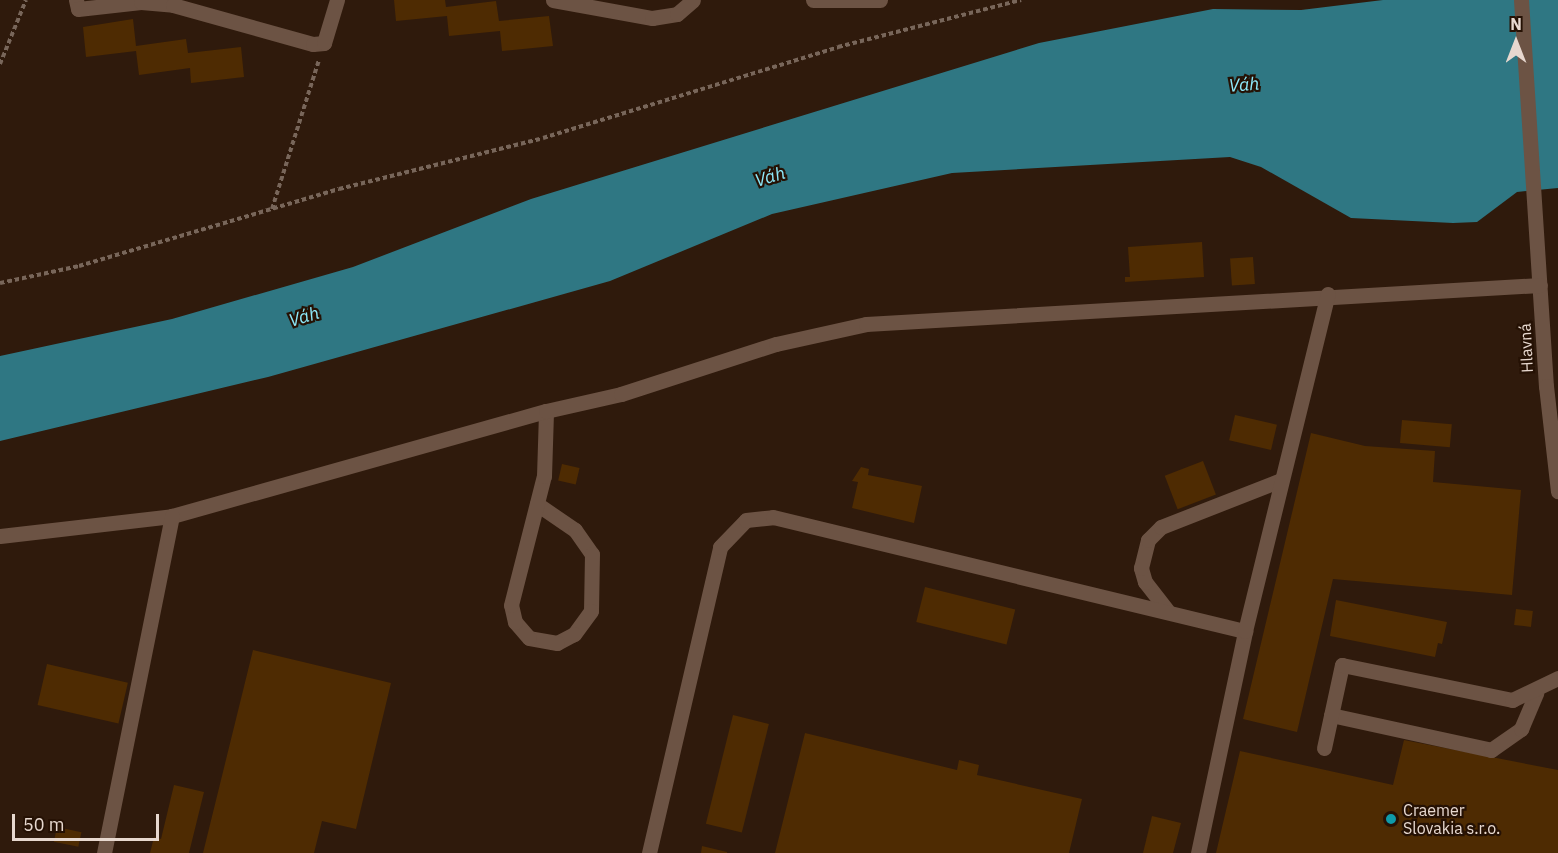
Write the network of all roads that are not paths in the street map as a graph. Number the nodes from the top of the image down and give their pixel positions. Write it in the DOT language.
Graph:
graph roads {
  1 [pos="337,0"];
  2 [pos="553,0"];
  3 [pos="693,0"];
  4 [pos="813,0"];
  5 [pos="880,0"];
  6 [pos="1521,0"];
  7 [pos="77,4"];
  8 [pos="1540,285"];
  9 [pos="1328,294"];
  10 [pos="1544,342"];
  11 [pos="1558,357"];
  12 [pos="546,411"];
  13 [pos="1281,480"];
  14 [pos="1558,491"];
  15 [pos="537,504"];
  16 [pos="172,516"];
  17 [pos="0,536"];
  18 [pos="1168,611"];
  19 [pos="1245,631"];
  20 [pos="1558,678"];
  21 [pos="1536,693"];
  22 [pos="1331,715"];
  23 [pos="1324,748"];
  24 [pos="104,853"];
  25 [pos="649,853"];
  26 [pos="1198,853"];
  1 -- 7 [label="street"];
  2 -- 3 [label="street"];
  4 -- 5 [label="street"];
  6 -- 8 [label="street, Hlavná"];
  8 -- 9 [label="street"];
  8 -- 10 [label="street, Hlavná"];
  9 -- 12 [label="street"];
  9 -- 13 [label="street"];
  10 -- 11 [label="street"];
  10 -- 14 [label="street, Hlavná"];
  12 -- 15 [label="street"];
  12 -- 16 [label="street"];
  13 -- 18 [label="street"];
  13 -- 19 [label="street"];
  15 -- 15 [label="street"];
  16 -- 17 [label="street"];
  16 -- 24 [label="street"];
  18 -- 19 [label="street"];
  18 -- 25 [label="street"];
  19 -- 26 [label="street"];
  20 -- 21 [label="street"];
  21 -- 22 [label="street"];
  21 -- 22 [label="street"];
  22 -- 23 [label="street"];
}
